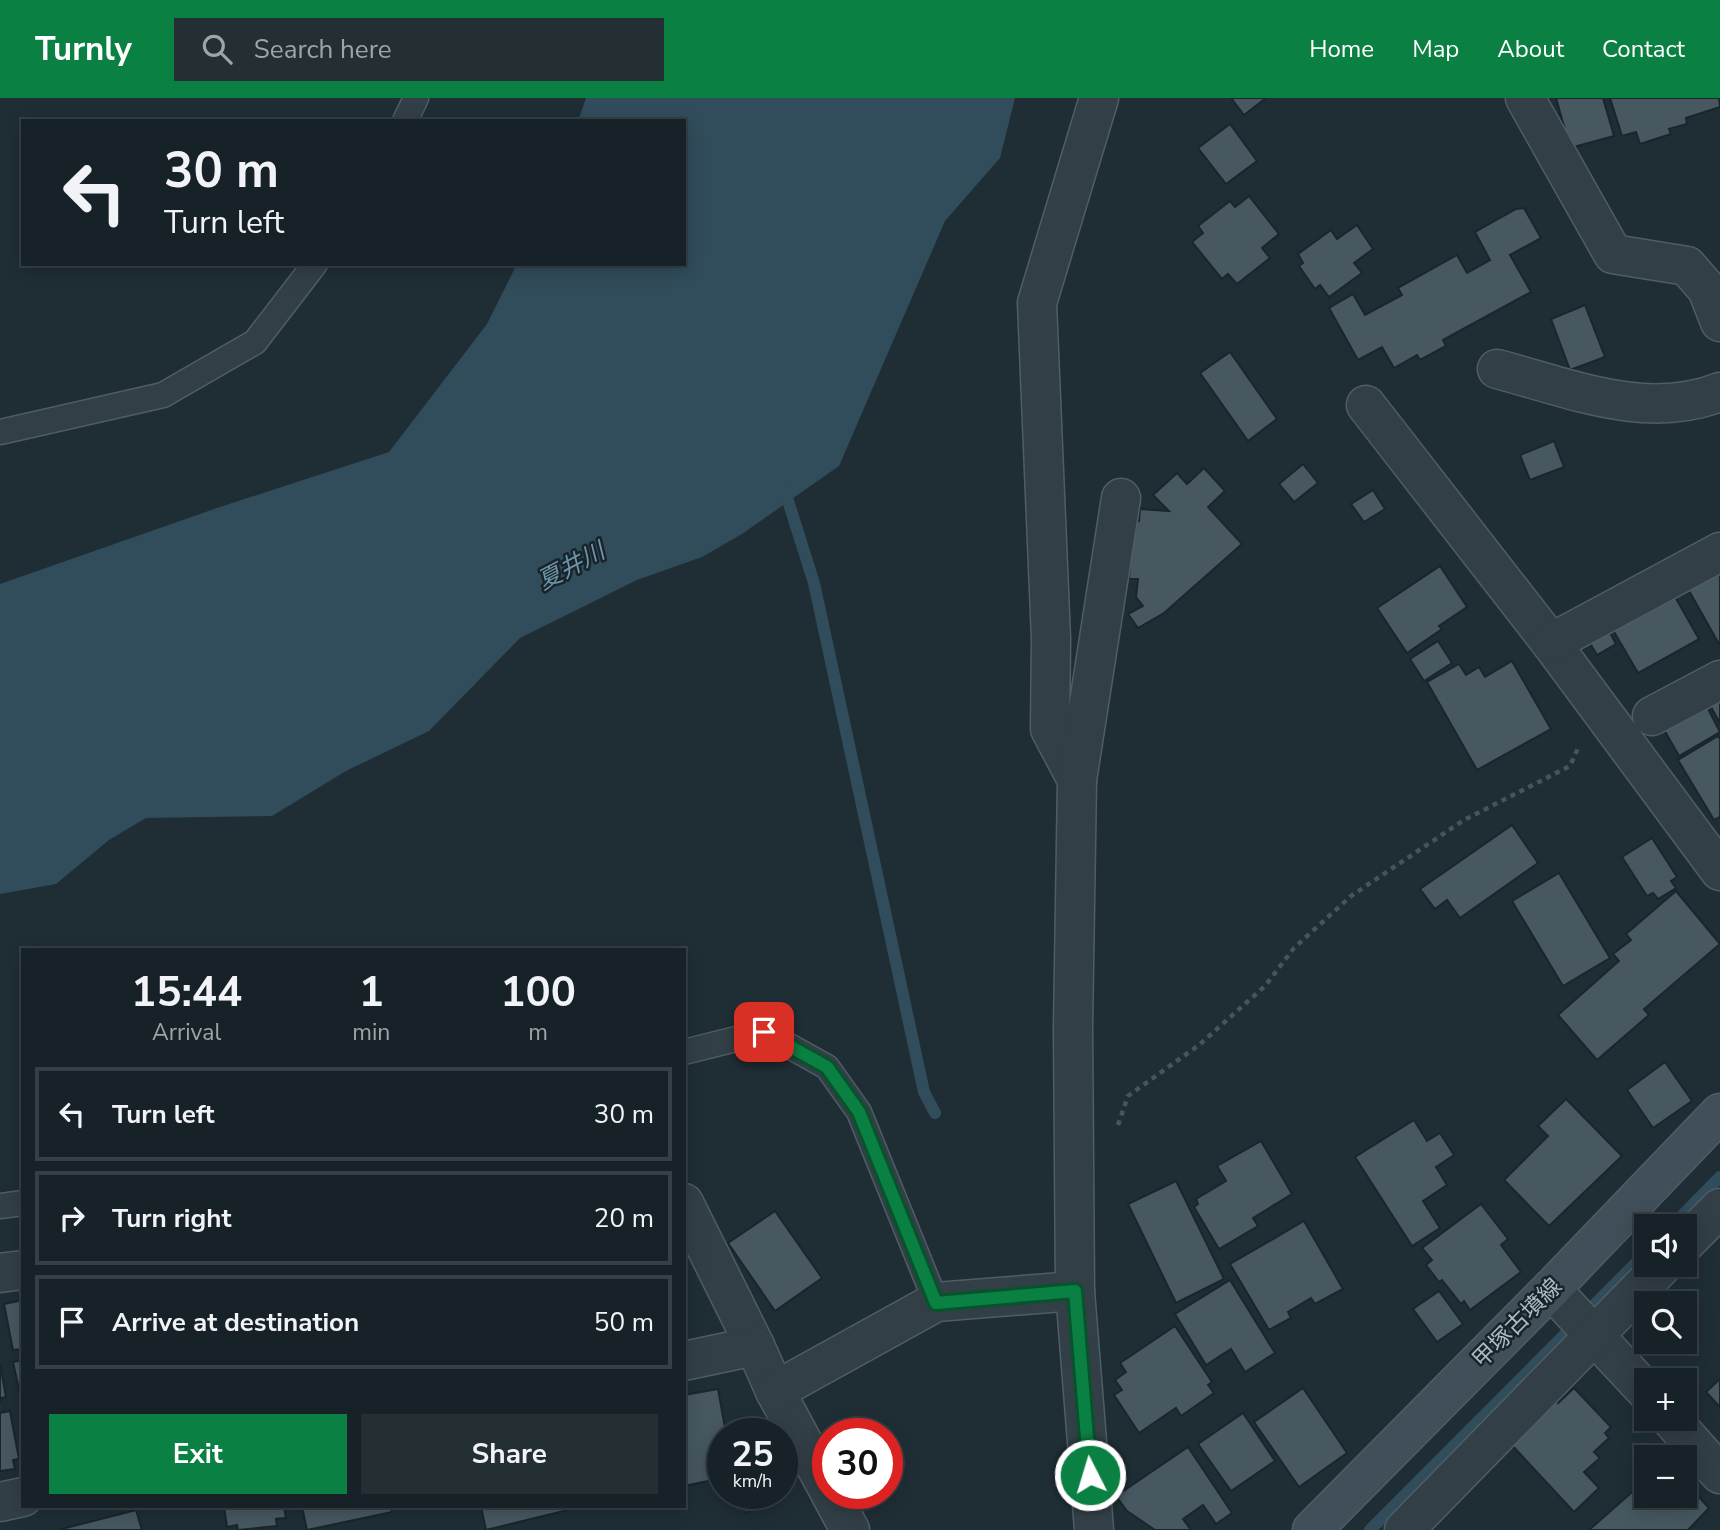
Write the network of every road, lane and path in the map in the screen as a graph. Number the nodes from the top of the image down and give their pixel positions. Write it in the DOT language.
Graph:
graph roads {
  1 [pos="416,98"];
  2 [pos="1099,98"];
  3 [pos="1525,98"];
  4 [pos="406,119"];
  5 [pos="313,266"];
  6 [pos="1720,322"];
  7 [pos="1497,369"];
  8 [pos="1720,392"];
  9 [pos="1366,405"];
  10 [pos="0,432"];
  11 [pos="1121,498"];
  12 [pos="1720,552"];
  13 [pos="1551,643"];
  14 [pos="1720,680"];
  15 [pos="1652,716"];
  16 [pos="1579,747"];
  17 [pos="1077,780"];
  18 [pos="1720,871"];
  19 [pos="686,1052"];
  20 [pos="1720,1113"];
  21 [pos="1115,1134"];
  22 [pos="21,1203"];
  23 [pos="0,1206"];
  24 [pos="686,1207"];
  25 [pos="1720,1208"];
  26 [pos="1697,1231"];
  27 [pos="21,1270"];
  28 [pos="0,1273"];
  29 [pos="1641,1277"];
  30 [pos="1075,1291"];
  31 [pos="936,1303"];
  32 [pos="1575,1313"];
  33 [pos="755,1346"];
  34 [pos="686,1361"];
  35 [pos="1634,1378"];
  36 [pos="775,1391"];
  37 [pos="1682,1431"];
  38 [pos="1720,1474"];
  39 [pos="21,1497"];
  40 [pos="0,1502"];
  41 [pos="837,1513"];
  42 [pos="1094,1530"];
  43 [pos="1312,1530"];
  44 [pos="1404,1530"];
  1 -- 4 [label="lane"];
  2 -- 17 [label="street"];
  3 -- 6 [label="street"];
  5 -- 10 [label="lane"];
  7 -- 8 [label="street"];
  9 -- 13 [label="street"];
  11 -- 17 [label="street"];
  12 -- 13 [label="street"];
  13 -- 18 [label="street"];
  14 -- 15 [label="street"];
  16 -- 21 [label="path"];
  17 -- 30 [label="street"];
  19 -- 31 [label="lane"];
  20 -- 32 [label="main road, 甲塚古墳線"];
  22 -- 23 [label="lane"];
  24 -- 33 [label="street"];
  25 -- 26 [label="street"];
  27 -- 28 [label="street"];
  29 -- 32 [label="street"];
  30 -- 31 [label="street"];
  30 -- 42 [label="street"];
  31 -- 36 [label="street"];
  32 -- 35 [label="street"];
  32 -- 43 [label="main road, 甲塚古墳線"];
  32 -- 44 [label="street"];
  33 -- 34 [label="street"];
  33 -- 36 [label="street"];
  36 -- 41 [label="street"];
  37 -- 38 [label="street"];
  39 -- 40 [label="street"];
}
